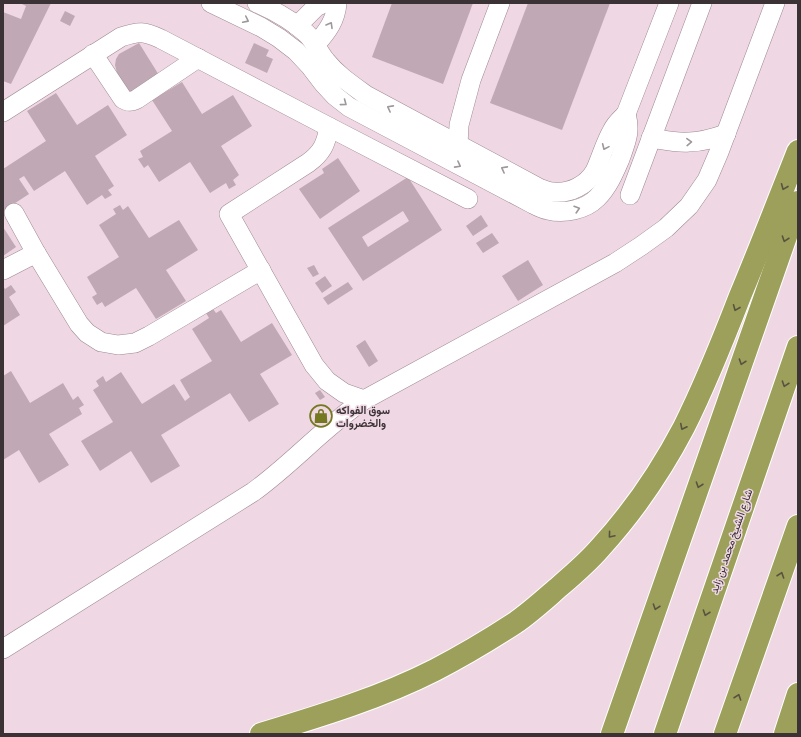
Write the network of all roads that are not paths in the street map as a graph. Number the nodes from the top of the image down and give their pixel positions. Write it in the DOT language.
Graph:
graph roads {
  1 [pos="211,3"];
  2 [pos="257,3"];
  3 [pos="324,3"];
  4 [pos="337,3"];
  5 [pos="500,3"];
  6 [pos="669,3"];
  7 [pos="702,3"];
  8 [pos="775,3"];
  9 [pos="297,26"];
  10 [pos="316,44"];
  11 [pos="93,54"];
  12 [pos="198,58"];
  13 [pos="471,80"];
  14 [pos="3,112"];
  15 [pos="626,114"];
  16 [pos="329,127"];
  17 [pos="654,131"];
  18 [pos="436,133"];
  19 [pos="726,134"];
  20 [pos="458,145"];
  21 [pos="798,151"];
  22 [pos="630,195"];
  23 [pos="468,199"];
  24 [pos="798,202"];
  25 [pos="14,213"];
  26 [pos="36,253"];
  27 [pos="3,270"];
  28 [pos="261,270"];
  29 [pos="798,347"];
  30 [pos="364,400"];
  31 [pos="798,526"];
  32 [pos="3,649"];
  33 [pos="798,694"];
  34 [pos="261,734"];
  35 [pos="612,734"];
  36 [pos="665,734"];
  37 [pos="725,734"];
  38 [pos="785,734"];
  1 -- 15 [label="lane, one-way"];
  2 -- 9 [label="lane"];
  3 -- 9 [label="lane"];
  10 -- 4 [label="lane, one-way"];
  5 -- 13 [label="lane"];
  6 -- 15 [label="lane"];
  7 -- 17 [label="lane"];
  8 -- 19 [label="lane"];
  9 -- 10 [label="lane"];
  18 -- 10 [label="lane, one-way"];
  11 -- 12 [label="lane"];
  11 -- 12 [label="lane"];
  11 -- 14 [label="lane"];
  12 -- 16 [label="lane"];
  13 -- 18 [label="lane"];
  13 -- 20 [label="lane"];
  15 -- 17 [label="lane"];
  15 -- 20 [label="lane, one-way"];
  16 -- 23 [label="lane"];
  16 -- 28 [label="lane"];
  17 -- 19 [label="lane, one-way"];
  17 -- 22 [label="lane"];
  18 -- 20 [label="lane"];
  19 -- 30 [label="lane"];
  21 -- 34 [label="highway, one-way"];
  24 -- 35 [label="highway, one-way"];
  25 -- 26 [label="lane"];
  26 -- 27 [label="lane"];
  26 -- 28 [label="lane"];
  28 -- 30 [label="lane"];
  29 -- 36 [label="highway, شارع الشيخ محمد بن زايد, one-way"];
  30 -- 32 [label="lane"];
  37 -- 31 [label="highway, one-way"];
  33 -- 38 [label="highway"];
}
